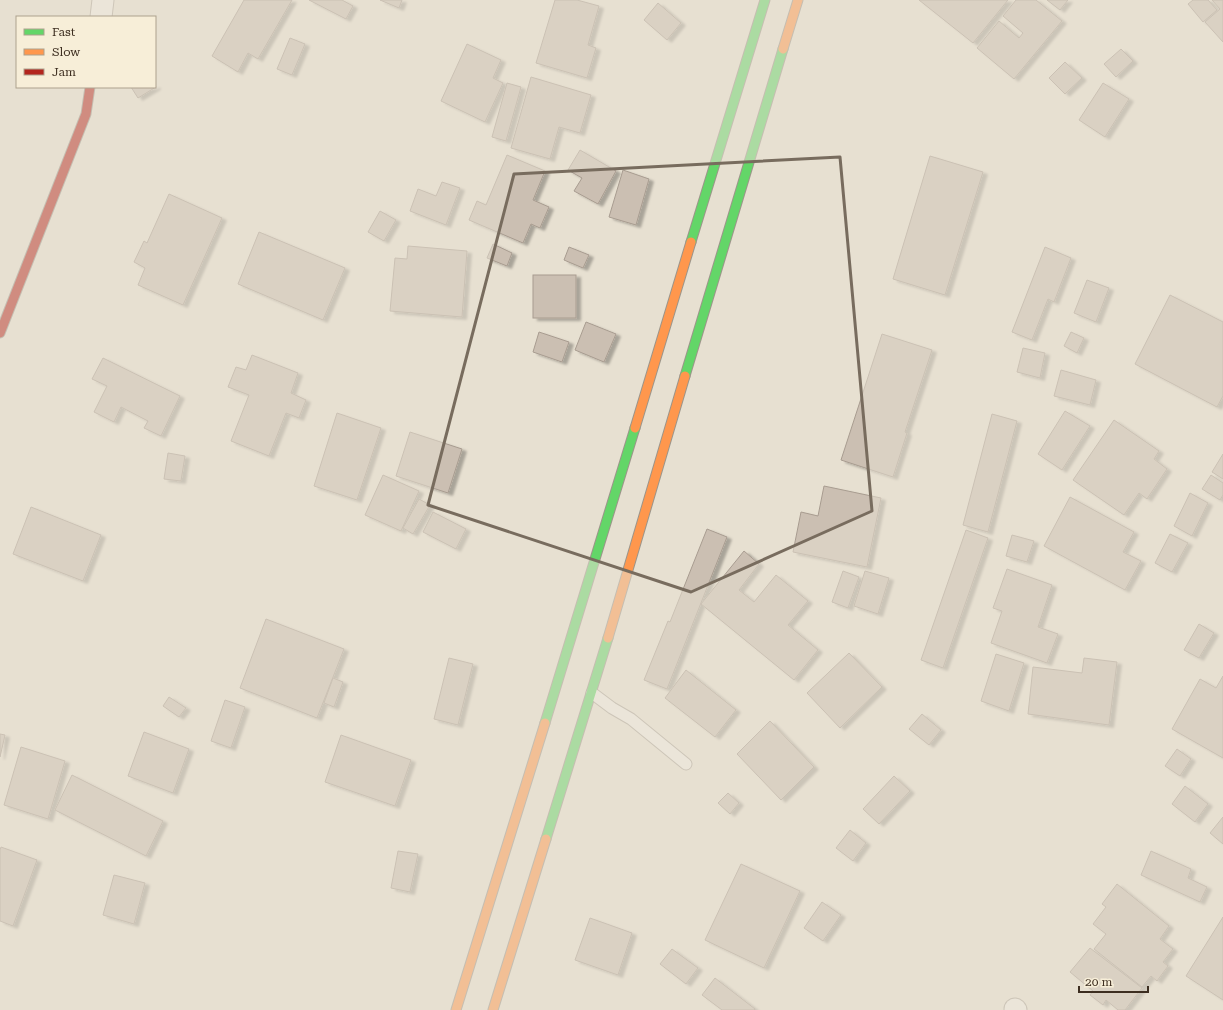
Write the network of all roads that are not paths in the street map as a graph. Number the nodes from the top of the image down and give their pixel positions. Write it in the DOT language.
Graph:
graph roads {
  1 [pos="103,0"];
  2 [pos="764,0"];
  3 [pos="798,0"];
  4 [pos="101,16"];
  5 [pos="90,88"];
  6 [pos="0,333"];
  7 [pos="592,693"];
  8 [pos="686,764"];
  9 [pos="456,1010"];
  10 [pos="493,1010"];
  1 -- 4 [label="street"];
  2 -- 9 [label="street"];
  3 -- 7 [label="street"];
  5 -- 6 [label="street"];
  7 -- 8 [label="lane"];
  7 -- 10 [label="street"];
}
